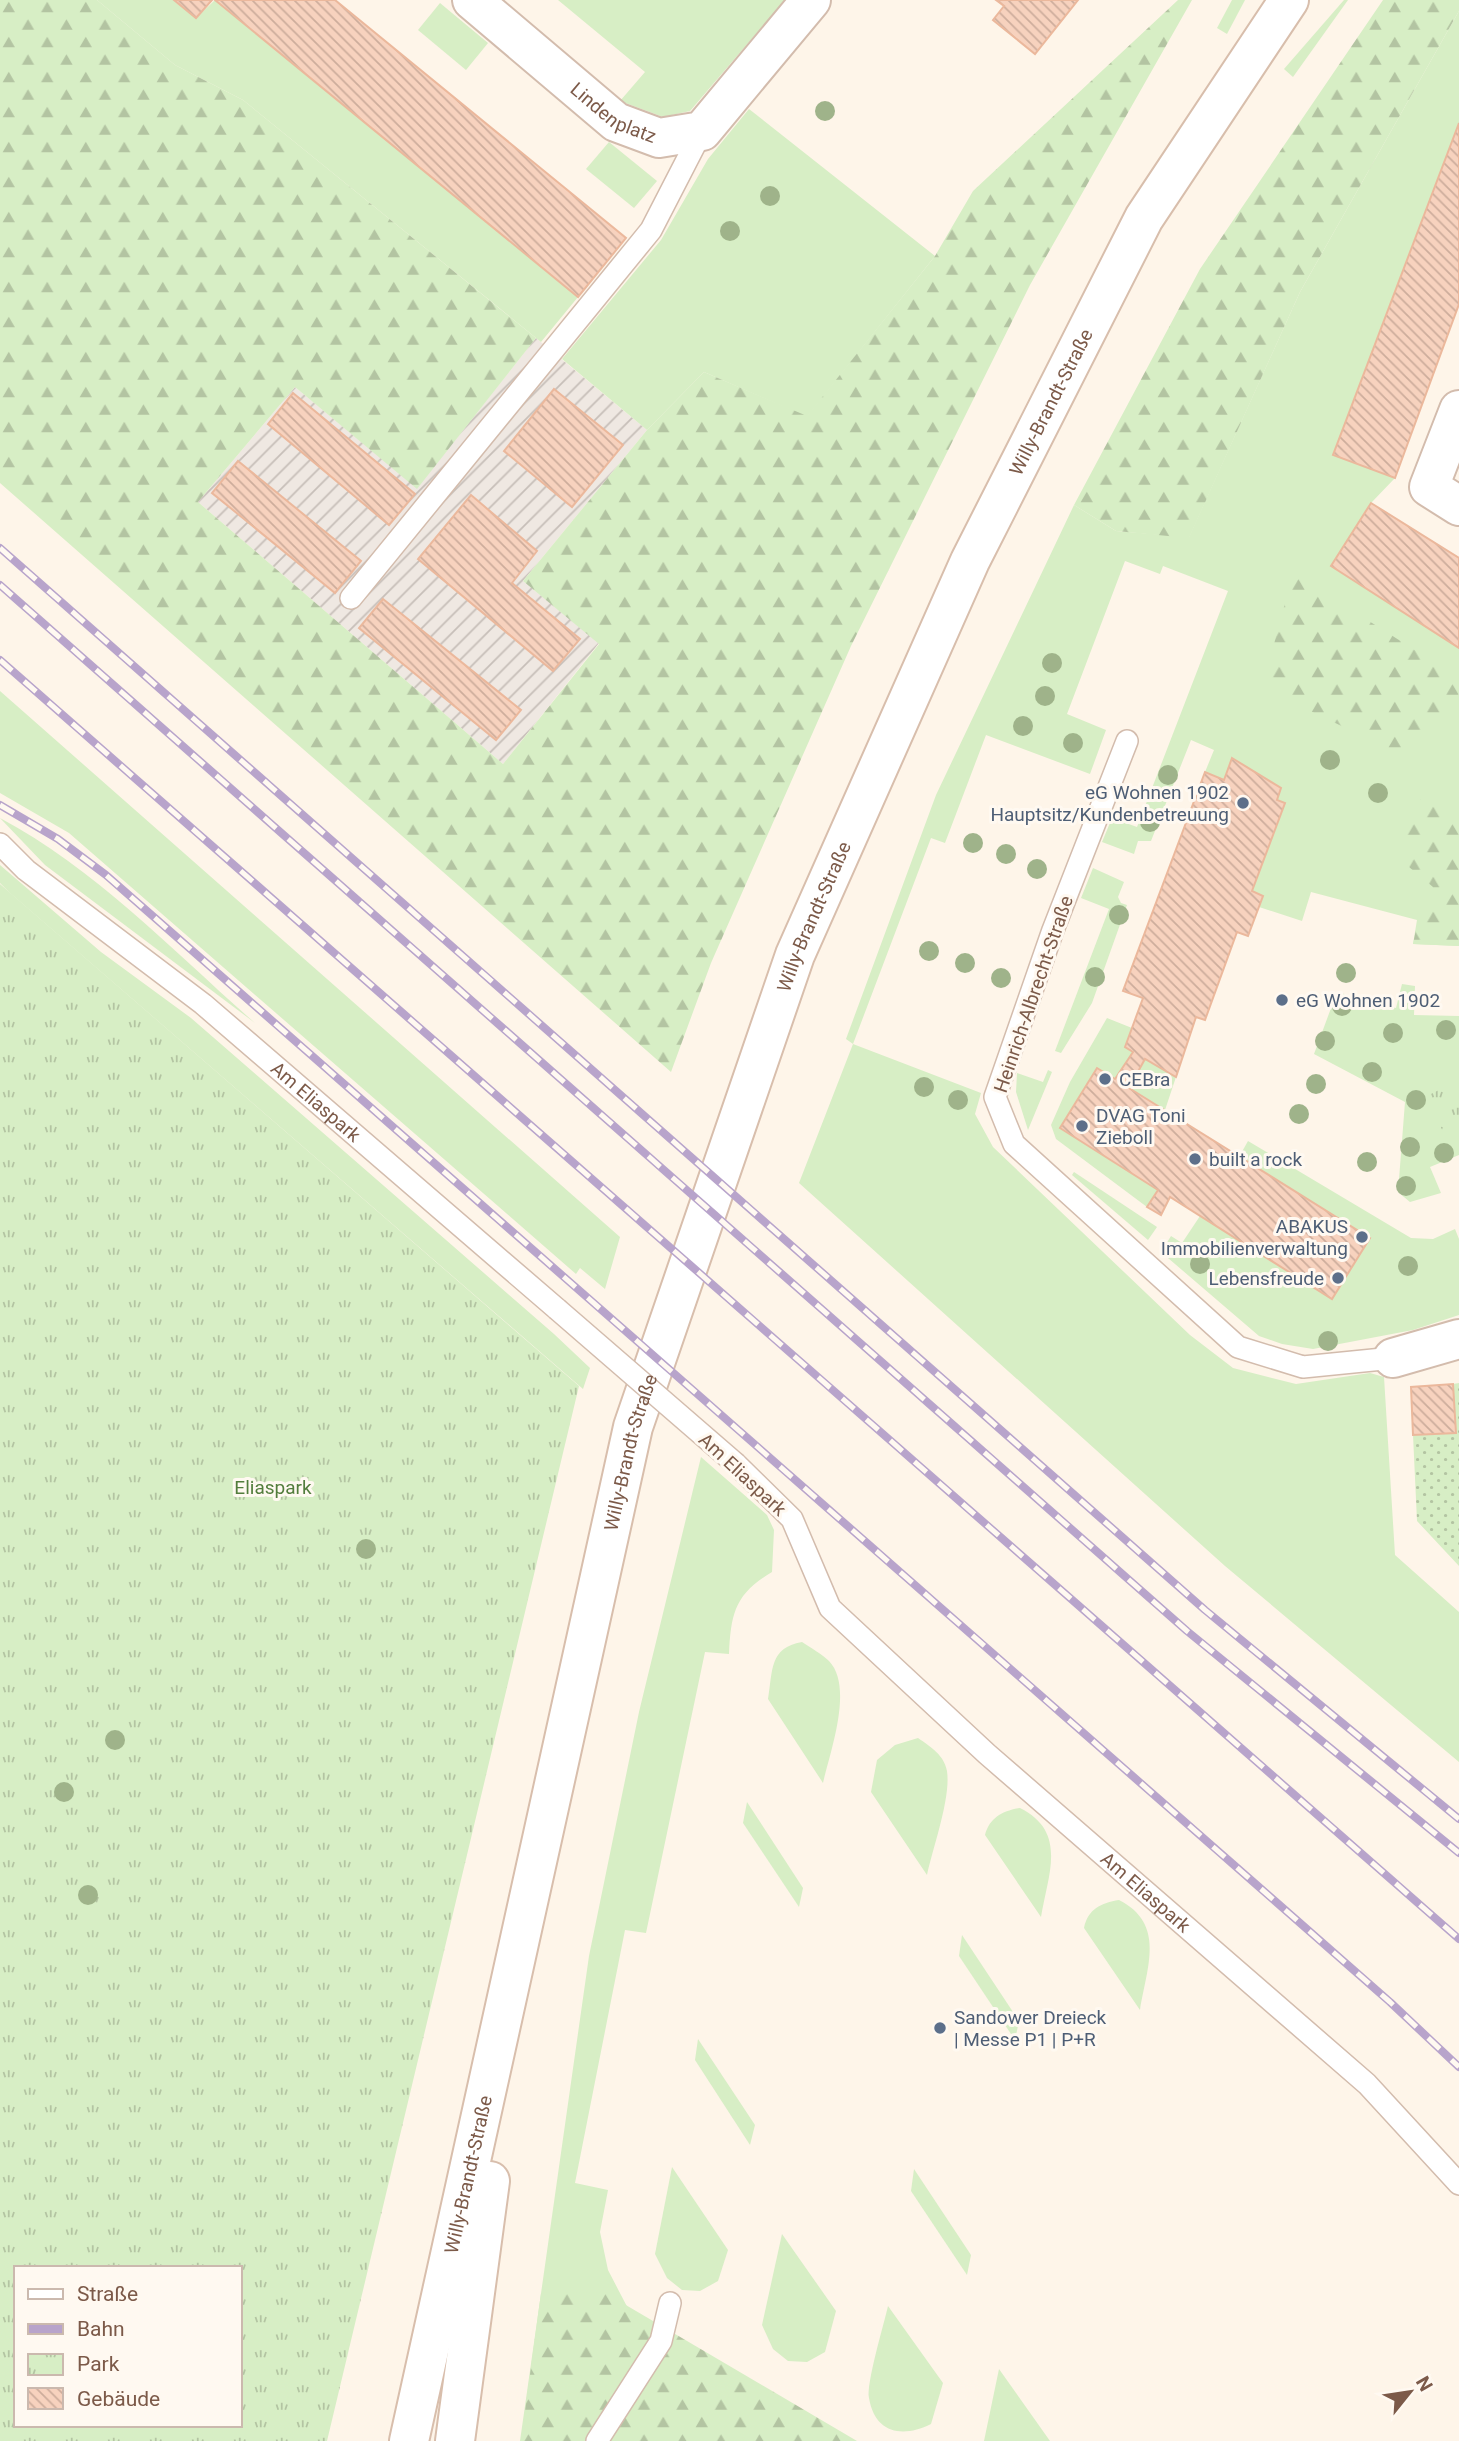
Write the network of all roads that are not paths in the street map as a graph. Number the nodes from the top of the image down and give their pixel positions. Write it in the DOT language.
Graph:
graph roads {
  1 [pos="472,0"];
  2 [pos="811,0"];
  3 [pos="1289,0"];
  4 [pos="702,131"];
  5 [pos="1459,410"];
  6 [pos="1459,506"];
  7 [pos="351,598"];
  8 [pos="1127,741"];
  9 [pos="0,844"];
  10 [pos="1459,1339"];
  11 [pos="1393,1358"];
  12 [pos="526,1908"];
  13 [pos="1459,2184"];
  14 [pos="670,2303"];
  15 [pos="409,2441"];
  16 [pos="455,2441"];
  17 [pos="597,2441"];
  1 -- 4 [label="main road, Lindenplatz"];
  2 -- 4 [label="main road"];
  3 -- 12 [label="main road, Willy-Brandt-Straße"];
  4 -- 7 [label="lane"];
  5 -- 6 [label="main road"];
  8 -- 11 [label="lane, Heinrich-Albrecht-Straße"];
  9 -- 13 [label="lane, Am Eliaspark, bridge"];
  10 -- 11 [label="main road, Heinrich-Albrecht-Straße"];
  12 -- 15 [label="main road, Willy-Brandt-Straße"];
  12 -- 16 [label="main road, Willy-Brandt-Straße"];
  14 -- 17 [label="lane"];
}
